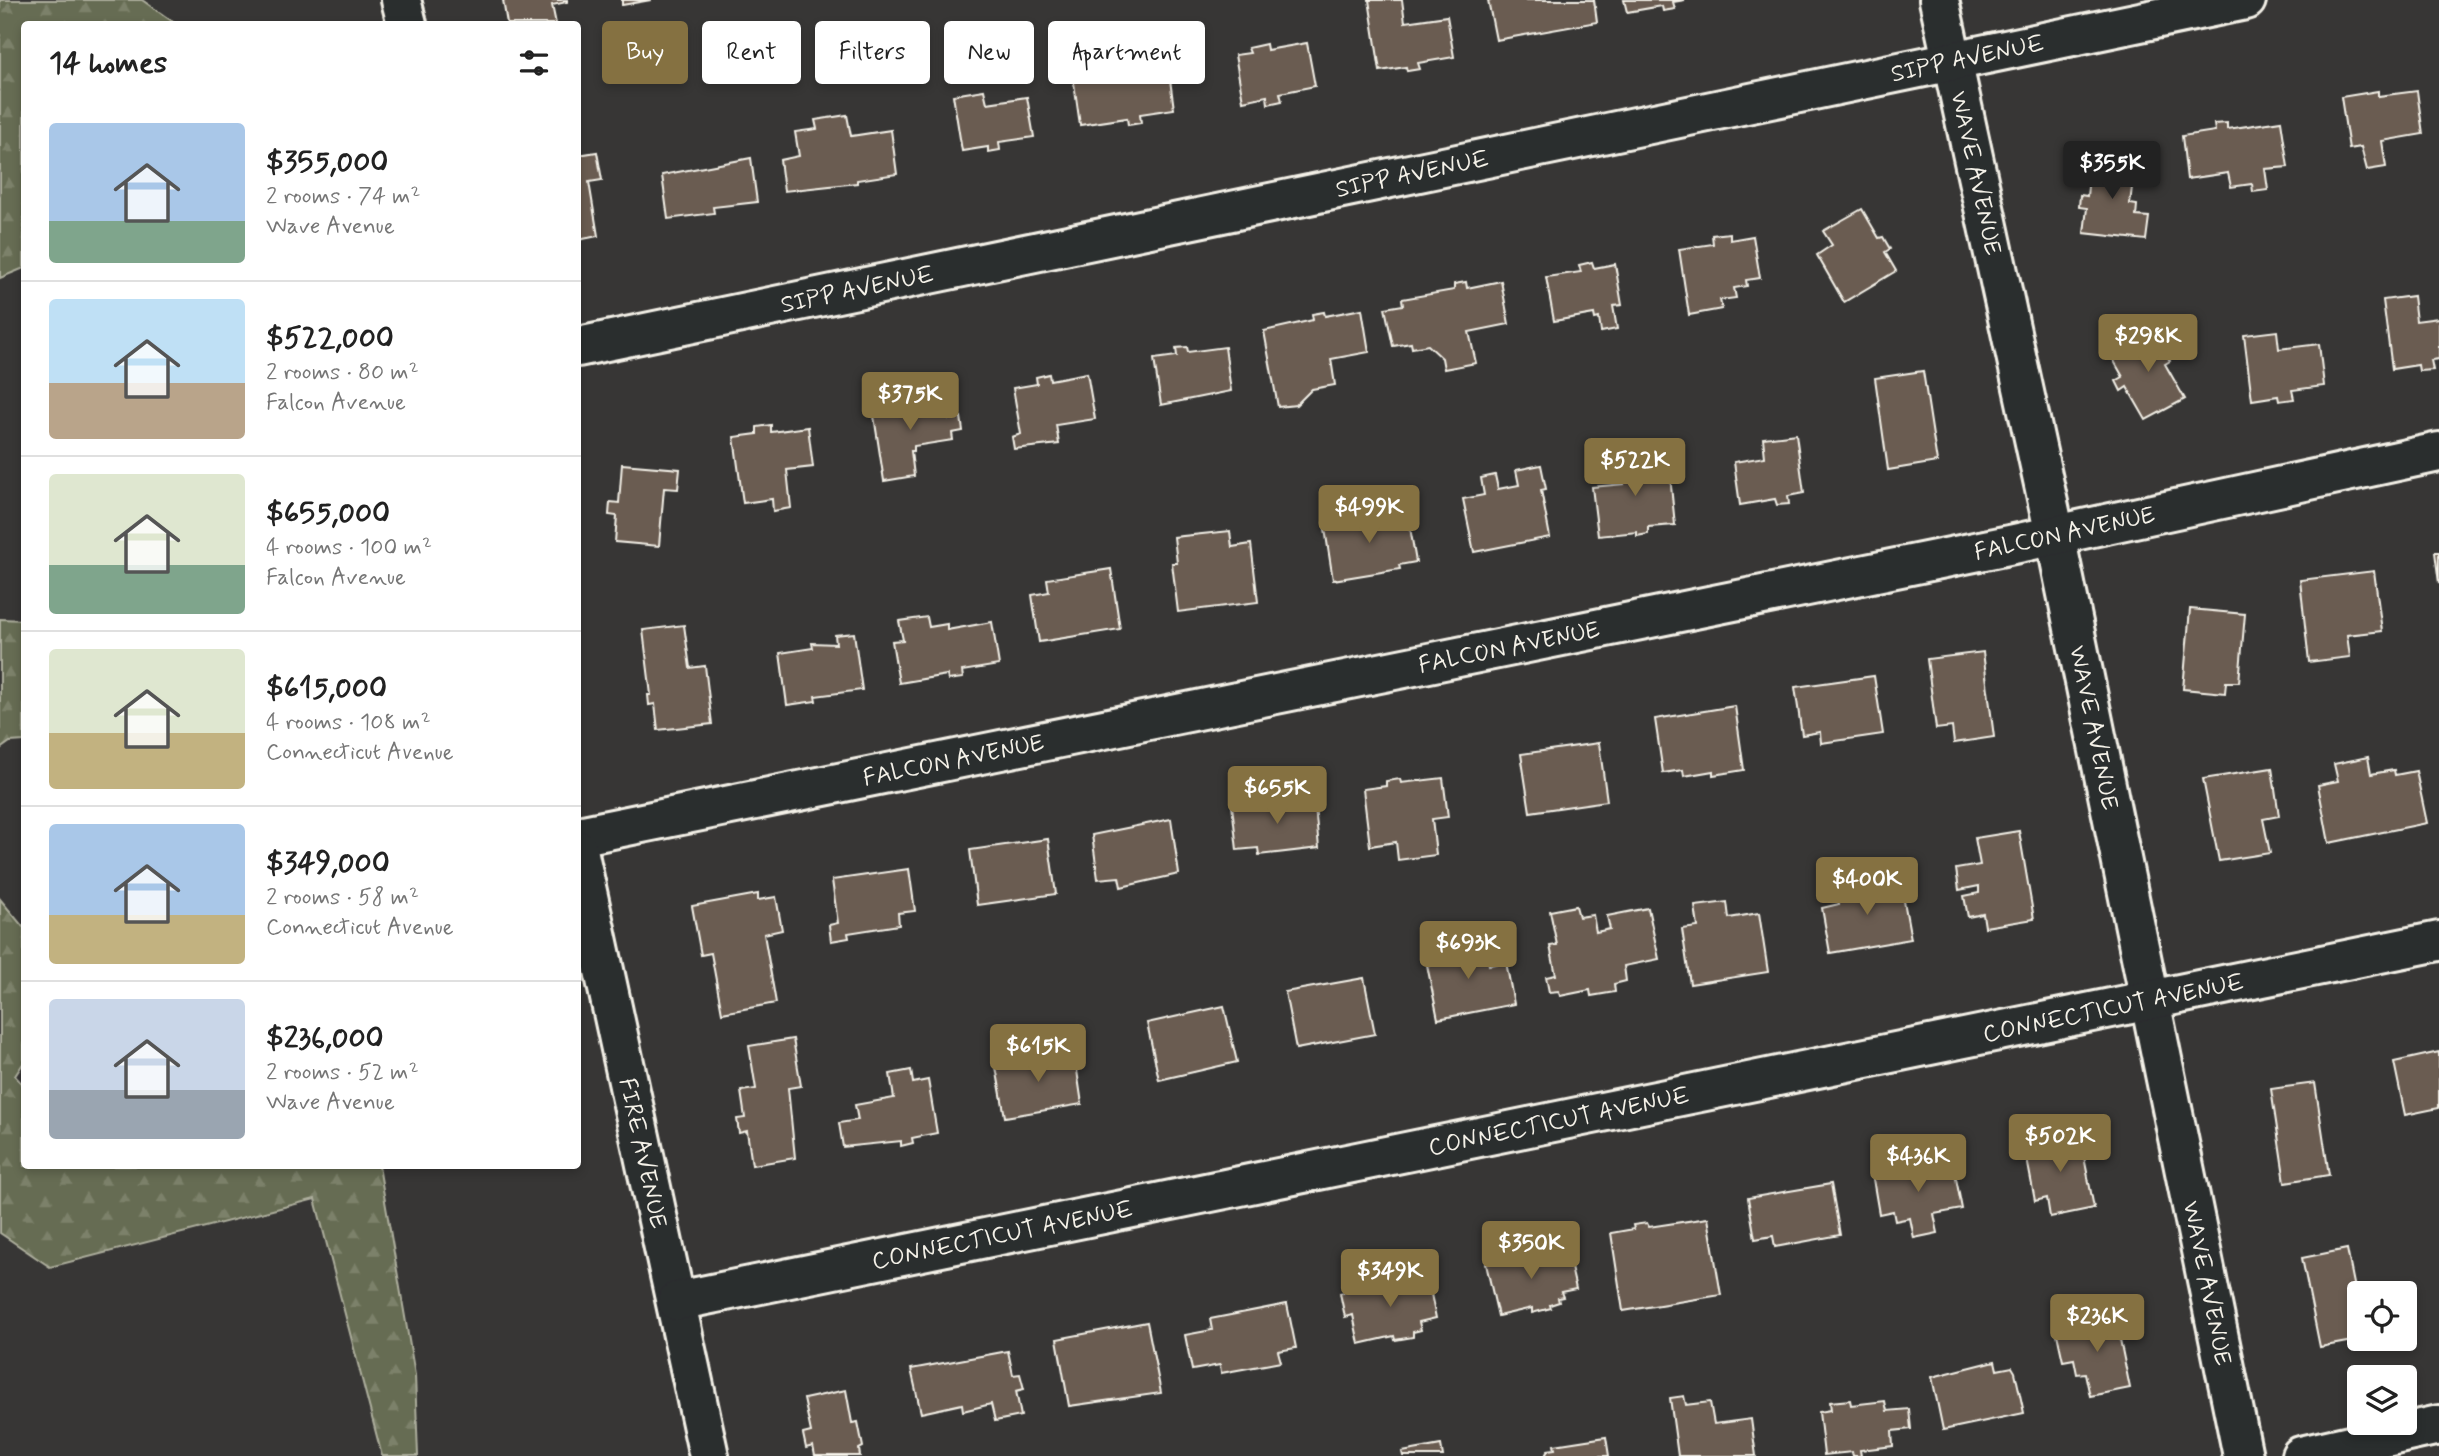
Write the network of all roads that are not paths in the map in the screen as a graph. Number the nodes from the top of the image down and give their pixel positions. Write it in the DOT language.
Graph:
graph roads {
  1 [pos="401,0"];
  2 [pos="1939,0"];
  3 [pos="2246,0"];
  4 [pos="406,21"];
  5 [pos="1953,62"];
  6 [pos="581,346"];
  7 [pos="2439,452"];
  8 [pos="2055,535"];
  9 [pos="581,835"];
  10 [pos="581,864"];
  11 [pos="2439,941"];
  12 [pos="2151,1000"];
  13 [pos="677,1301"];
  14 [pos="2439,1425"];
  15 [pos="709,1456"];
  16 [pos="2243,1456"];
  17 [pos="2301,1456"];
  1 -- 4 [label="street"];
  2 -- 5 [label="street, WAVE AVENUE"];
  3 -- 5 [label="street, SIPP AVENUE"];
  5 -- 6 [label="street, SIPP AVENUE"];
  5 -- 8 [label="street, WAVE AVENUE"];
  7 -- 8 [label="street, FALCON AVENUE"];
  8 -- 9 [label="street, FALCON AVENUE"];
  8 -- 12 [label="street, WAVE AVENUE"];
  10 -- 13 [label="street, FIRE AVENUE"];
  11 -- 12 [label="street, CONNECTICUT AVENUE"];
  12 -- 13 [label="street, CONNECTICUT AVENUE"];
  12 -- 16 [label="street, WAVE AVENUE"];
  13 -- 15 [label="street, FIRE AVENUE"];
  14 -- 17 [label="street"];
}
